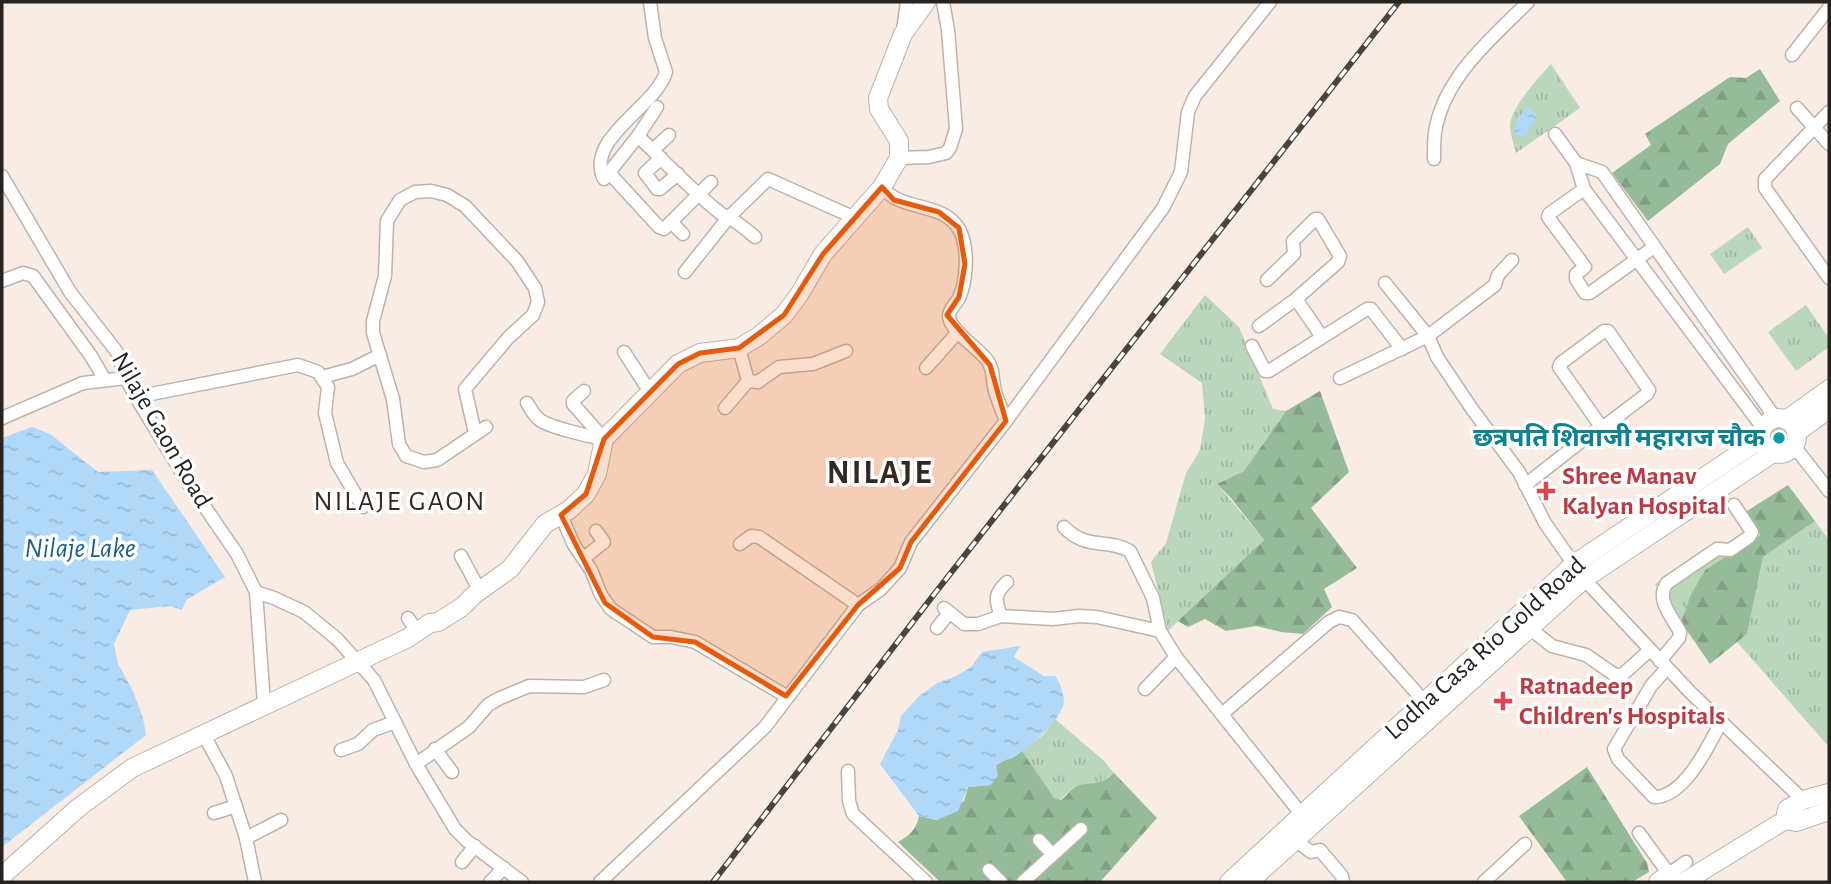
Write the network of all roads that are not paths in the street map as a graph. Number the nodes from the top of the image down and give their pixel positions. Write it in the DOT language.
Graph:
graph roads {
  1 [pos="650,2"];
  2 [pos="907,2"];
  3 [pos="926,2"];
  4 [pos="943,2"];
  5 [pos="1270,2"];
  6 [pos="1528,2"];
  7 [pos="1829,8"];
  8 [pos="902,34"];
  9 [pos="1792,55"];
  10 [pos="657,107"];
  11 [pos="1797,108"];
  12 [pos="1829,112"];
  13 [pos="1814,128"];
  14 [pos="1555,134"];
  15 [pos="669,135"];
  16 [pos="638,136"];
  17 [pos="1829,144"];
  18 [pos="657,154"];
  19 [pos="899,158"];
  20 [pos="1434,159"];
  21 [pos="1576,163"];
  22 [pos="678,174"];
  23 [pos="2,177"];
  24 [pos="604,180"];
  25 [pos="711,182"];
  26 [pos="882,187"];
  27 [pos="1584,189"];
  28 [pos="699,194"];
  29 [pos="752,205"];
  30 [pos="1626,208"];
  31 [pos="855,218"];
  32 [pos="732,220"];
  33 [pos="1609,220"];
  34 [pos="671,222"];
  35 [pos="683,234"];
  36 [pos="755,237"];
  37 [pos="1654,247"];
  38 [pos="1512,260"];
  39 [pos="1637,260"];
  40 [pos="685,272"];
  41 [pos="1829,278"];
  42 [pos="1266,280"];
  43 [pos="2,281"];
  44 [pos="1385,283"];
  45 [pos="68,289"];
  46 [pos="51,298"];
  47 [pos="1296,299"];
  48 [pos="1259,326"];
  49 [pos="1711,329"];
  50 [pos="958,332"];
  51 [pos="1428,336"];
  52 [pos="1322,337"];
  53 [pos="1695,340"];
  54 [pos="1252,346"];
  55 [pos="739,348"];
  56 [pos="1402,349"];
  57 [pos="846,351"];
  58 [pos="624,352"];
  59 [pos="380,355"];
  60 [pos="926,368"];
  61 [pos="322,377"];
  62 [pos="126,378"];
  63 [pos="1340,378"];
  64 [pos="106,380"];
  65 [pos="748,382"];
  66 [pos="1829,389"];
  67 [pos="584,391"];
  68 [pos="650,392"];
  69 [pos="136,397"];
  70 [pos="527,403"];
  71 [pos="726,408"];
  72 [pos="1829,409"];
  73 [pos="2,418"];
  74 [pos="1006,421"];
  75 [pos="1602,428"];
  76 [pos="1778,434"];
  77 [pos="604,439"];
  78 [pos="1525,485"];
  79 [pos="1829,491"];
  80 [pos="1734,505"];
  81 [pos="363,508"];
  82 [pos="561,515"];
  83 [pos="1064,527"];
  84 [pos="596,531"];
  85 [pos="740,544"];
  86 [pos="461,556"];
  87 [pos="584,558"];
  88 [pos="1579,572"];
  89 [pos="1007,582"];
  90 [pos="480,591"];
  91 [pos="256,592"];
  92 [pos="858,605"];
  93 [pos="1002,616"];
  94 [pos="1523,622"];
  95 [pos="937,628"];
  96 [pos="1160,631"];
  97 [pos="1650,650"];
  98 [pos="1176,657"];
  99 [pos="358,662"];
  100 [pos="1663,664"];
  101 [pos="604,680"];
  102 [pos="1145,689"];
  103 [pos="786,696"];
  104 [pos="264,704"];
  105 [pos="1429,708"];
  106 [pos="1222,714"];
  107 [pos="395,722"];
  108 [pos="1721,722"];
  109 [pos="203,733"];
  110 [pos="435,749"];
  111 [pos="341,750"];
  112 [pos="416,764"];
  113 [pos="848,771"];
  114 [pos="452,772"];
  115 [pos="1829,793"];
  116 [pos="1803,800"];
  117 [pos="236,806"];
  118 [pos="1829,811"];
  119 [pos="214,813"];
  120 [pos="281,820"];
  121 [pos="1306,820"];
  122 [pos="1785,820"];
  123 [pos="1081,829"];
  124 [pos="1639,833"];
  125 [pos="246,838"];
  126 [pos="1039,840"];
  127 [pos="1295,840"];
  128 [pos="1525,844"];
  129 [pos="475,846"];
  130 [pos="1052,854"];
  131 [pos="463,862"];
  132 [pos="1686,862"];
  133 [pos="503,868"];
  134 [pos="989,870"];
  135 [pos="2,876"];
  136 [pos="1255,880"];
  137 [pos="1671,880"];
  138 [pos="256,882"];
  139 [pos="490,882"];
  140 [pos="522,882"];
  141 [pos="600,882"];
  142 [pos="926,882"];
  143 [pos="1001,882"];
  144 [pos="1023,882"];
  145 [pos="1229,882"];
  146 [pos="1343,882"];
  147 [pos="1484,882"];
  1 -- 24 [label="street"];
  2 -- 8 [label="street"];
  3 -- 8 [label="street"];
  4 -- 19 [label="street"];
  5 -- 74 [label="street"];
  6 -- 20 [label="street"];
  7 -- 9 [label="street"];
  8 -- 19 [label="street"];
  10 -- 16 [label="street"];
  11 -- 13 [label="street"];
  12 -- 13 [label="street"];
  13 -- 17 [label="street"];
  13 -- 41 [label="street"];
  14 -- 21 [label="street"];
  15 -- 18 [label="street"];
  16 -- 18 [label="street"];
  16 -- 34 [label="street"];
  18 -- 22 [label="street"];
  18 -- 22 [label="street"];
  19 -- 26 [label="street"];
  21 -- 27 [label="street"];
  21 -- 30 [label="street"];
  22 -- 28 [label="street"];
  23 -- 45 [label="street, Nilaje Gaon Road"];
  25 -- 28 [label="street"];
  26 -- 31 [label="street"];
  26 -- 50 [label="street"];
  27 -- 33 [label="street"];
  27 -- 39 [label="street"];
  28 -- 32 [label="street"];
  28 -- 34 [label="street"];
  29 -- 32 [label="street"];
  30 -- 33 [label="street"];
  30 -- 37 [label="street"];
  31 -- 32 [label="street"];
  31 -- 55 [label="street"];
  32 -- 36 [label="street"];
  32 -- 40 [label="street"];
  33 -- 39 [label="street"];
  34 -- 35 [label="street"];
  37 -- 39 [label="street"];
  37 -- 49 [label="street"];
  38 -- 51 [label="street"];
  39 -- 53 [label="street"];
  42 -- 47 [label="street"];
  43 -- 46 [label="street"];
  44 -- 51 [label="street"];
  45 -- 46 [label="street"];
  45 -- 62 [label="street, Nilaje Gaon Road"];
  46 -- 64 [label="street"];
  47 -- 48 [label="street"];
  47 -- 52 [label="street"];
  49 -- 53 [label="street"];
  49 -- 76 [label="street"];
  50 -- 60 [label="street"];
  50 -- 74 [label="street"];
  51 -- 56 [label="street"];
  51 -- 78 [label="street"];
  52 -- 54 [label="street"];
  52 -- 56 [label="street"];
  53 -- 76 [label="street"];
  55 -- 65 [label="street"];
  55 -- 68 [label="street"];
  56 -- 63 [label="street"];
  57 -- 65 [label="street"];
  58 -- 68 [label="street"];
  59 -- 59 [label="street"];
  59 -- 61 [label="street"];
  61 -- 69 [label="street"];
  61 -- 81 [label="street"];
  62 -- 64 [label="street"];
  62 -- 69 [label="street, Nilaje Gaon Road"];
  64 -- 73 [label="street"];
  65 -- 71 [label="street"];
  66 -- 76 [label="street, Lodha Casa Rio Gold Road"];
  67 -- 77 [label="street"];
  68 -- 77 [label="street"];
  69 -- 91 [label="street, Nilaje Gaon Road"];
  70 -- 77 [label="street"];
  72 -- 76 [label="street, Lodha Casa Rio Gold Road"];
  74 -- 92 [label="street"];
  75 -- 75 [label="street"];
  75 -- 78 [label="street"];
  76 -- 79 [label="street"];
  76 -- 88 [label="street, Lodha Casa Rio Gold Road"];
  77 -- 82 [label="street"];
  78 -- 88 [label="street"];
  80 -- 100 [label="street"];
  82 -- 87 [label="street"];
  82 -- 90 [label="street"];
  83 -- 96 [label="street"];
  84 -- 87 [label="street"];
  85 -- 92 [label="street"];
  86 -- 90 [label="street"];
  87 -- 103 [label="street"];
  88 -- 94 [label="street, Lodha Casa Rio Gold Road"];
  88 -- 97 [label="street"];
  89 -- 93 [label="street"];
  90 -- 99 [label="street"];
  91 -- 99 [label="street"];
  91 -- 104 [label="street, Nilaje Gaon Road"];
  92 -- 103 [label="street"];
  93 -- 95 [label="street"];
  93 -- 96 [label="street"];
  94 -- 97 [label="street"];
  94 -- 105 [label="street, Lodha Casa Rio Gold Road"];
  96 -- 98 [label="street"];
  97 -- 100 [label="street"];
  98 -- 102 [label="street"];
  98 -- 106 [label="street"];
  99 -- 104 [label="street"];
  99 -- 107 [label="street"];
  100 -- 108 [label="street"];
  100 -- 108 [label="street"];
  101 -- 110 [label="street"];
  103 -- 141 [label="street"];
  104 -- 109 [label="street"];
  105 -- 106 [label="street"];
  105 -- 121 [label="street, Lodha Casa Rio Gold Road"];
  106 -- 121 [label="street"];
  107 -- 111 [label="street"];
  107 -- 112 [label="street"];
  108 -- 116 [label="street"];
  109 -- 117 [label="street"];
  109 -- 135 [label="street"];
  110 -- 112 [label="street"];
  110 -- 114 [label="street"];
  112 -- 129 [label="street"];
  113 -- 142 [label="street"];
  115 -- 116 [label="street"];
  116 -- 122 [label="street"];
  117 -- 119 [label="street"];
  117 -- 125 [label="street"];
  118 -- 122 [label="street"];
  120 -- 125 [label="street"];
  121 -- 127 [label="street, Lodha Casa Rio Gold Road"];
  121 -- 145 [label="street, Lodha Casa Rio Gold Road"];
  122 -- 137 [label="street"];
  123 -- 130 [label="street"];
  124 -- 137 [label="street"];
  125 -- 138 [label="street"];
  126 -- 130 [label="street"];
  127 -- 136 [label="street, Lodha Casa Rio Gold Road"];
  127 -- 146 [label="street"];
  128 -- 147 [label="street"];
  129 -- 131 [label="street"];
  129 -- 133 [label="street"];
  130 -- 144 [label="street"];
  132 -- 137 [label="street"];
  133 -- 139 [label="street"];
  133 -- 140 [label="street"];
  134 -- 143 [label="street"];
}
